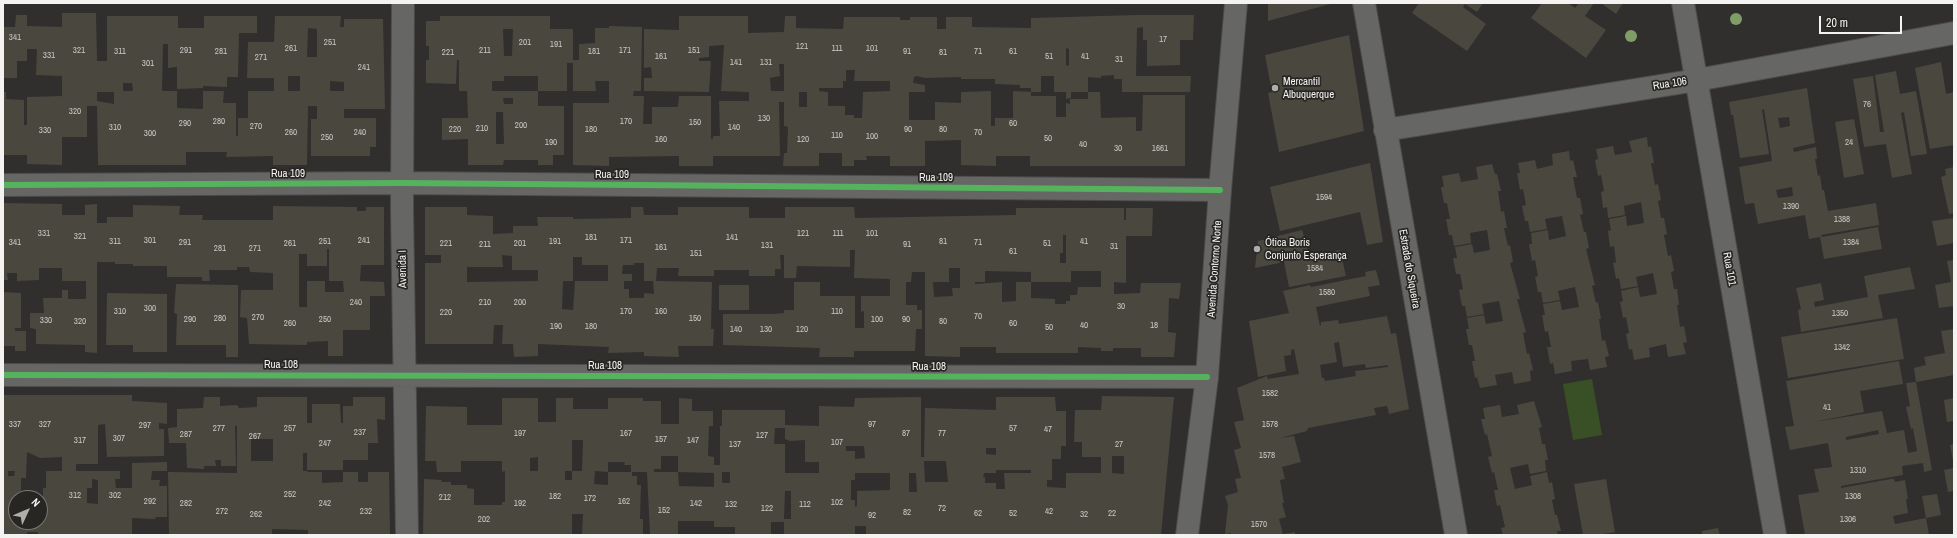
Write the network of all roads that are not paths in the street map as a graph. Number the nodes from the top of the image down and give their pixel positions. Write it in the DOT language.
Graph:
graph roads {
  1 [pos="403,3"];
  2 [pos="1236,3"];
  3 [pos="1364,3"];
  4 [pos="1683,3"];
  5 [pos="1954,33"];
  6 [pos="1697,80"];
  7 [pos="1385,130"];
  8 [pos="403,183"];
  9 [pos="3,185"];
  10 [pos="1220,190"];
  11 [pos="3,375"];
  12 [pos="405,376"];
  13 [pos="1207,377"];
  14 [pos="407,535"];
  15 [pos="1188,535"];
  16 [pos="1456,535"];
  17 [pos="1775,535"];
  1 -- 8 [label="street, Avenida I"];
  2 -- 10 [label="street, Avenida Contorno Norte"];
  3 -- 7 [label="street, Estrada do Siqueira"];
  4 -- 6 [label="street, Rua 101"];
  5 -- 6 [label="street, Rua 106"];
  6 -- 7 [label="street, Rua 106"];
  6 -- 17 [label="street, Rua 101"];
  7 -- 16 [label="street, Estrada do Siqueira"];
  8 -- 9 [label="street, Rua 109"];
  8 -- 10 [label="street, Rua 109"];
  8 -- 12 [label="street, Avenida I"];
  10 -- 13 [label="street, Avenida Contorno Norte"];
  11 -- 12 [label="street, Rua 108"];
  12 -- 13 [label="street, Rua 108"];
  12 -- 14 [label="street, Avenida I"];
  13 -- 15 [label="street, Avenida Contorno Norte"];
}
